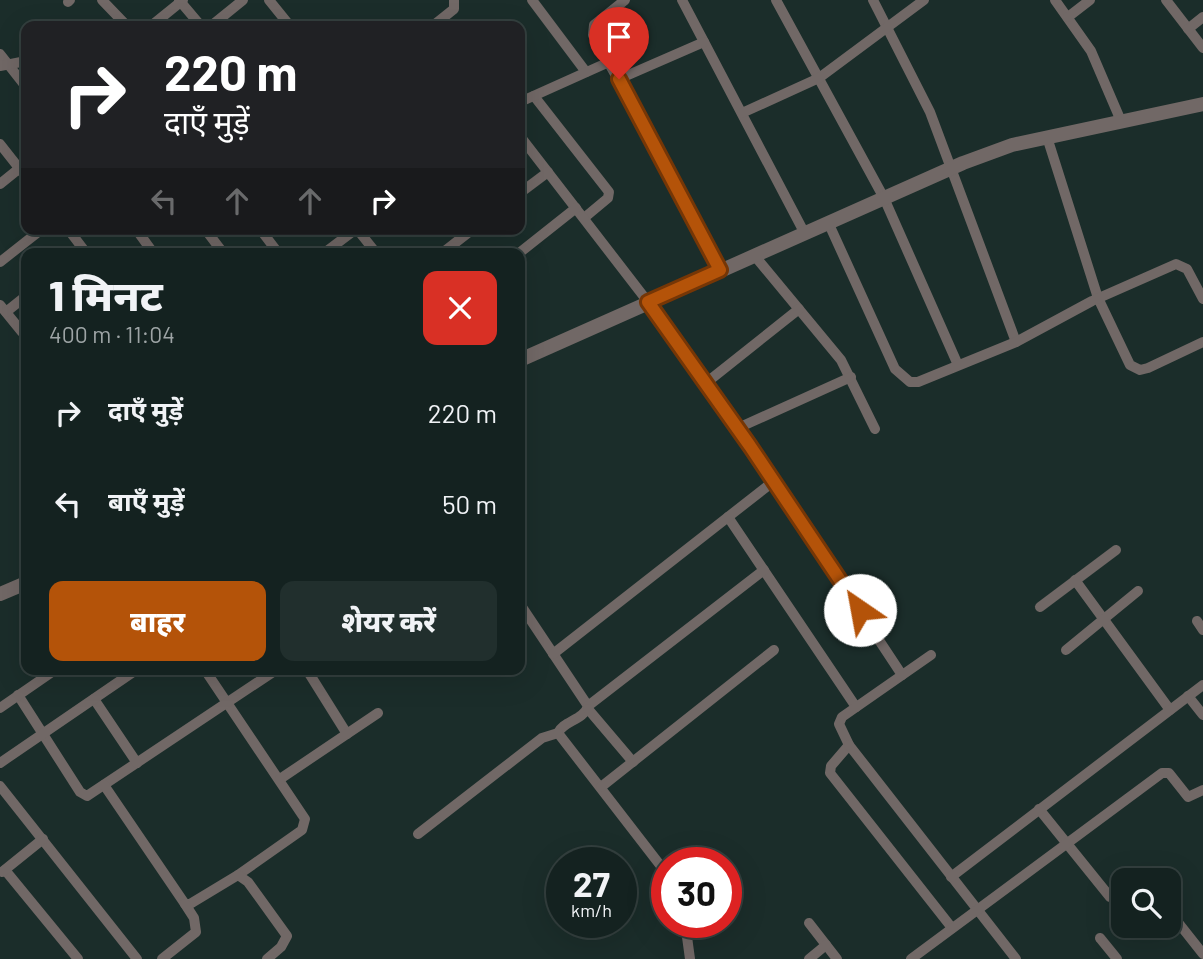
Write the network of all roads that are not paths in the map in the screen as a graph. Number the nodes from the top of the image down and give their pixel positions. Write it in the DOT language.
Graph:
graph roads {
  1 [pos="103,0"];
  2 [pos="243,0"];
  3 [pos="271,0"];
  4 [pos="454,0"];
  5 [pos="532,0"];
  6 [pos="625,0"];
  7 [pos="682,0"];
  8 [pos="776,0"];
  9 [pos="873,0"];
  10 [pos="924,0"];
  11 [pos="1055,0"];
  12 [pos="1090,0"];
  13 [pos="1166,0"];
  14 [pos="181,1"];
  15 [pos="1068,17"];
  16 [pos="1203,17"];
  17 [pos="122,21"];
  18 [pos="157,21"];
  19 [pos="197,21"];
  20 [pos="217,21"];
  21 [pos="286,21"];
  22 [pos="440,21"];
  23 [pos="889,27"];
  24 [pos="1188,29"];
  25 [pos="705,42"];
  26 [pos="1203,48"];
  27 [pos="0,54"];
  28 [pos="609,62"];
  29 [pos="4,65"];
  30 [pos="586,72"];
  31 [pos="819,78"];
  32 [pos="619,79"];
  33 [pos="21,82"];
  34 [pos="534,96"];
  35 [pos="525,100"];
  36 [pos="1203,104"];
  37 [pos="742,114"];
  38 [pos="1121,121"];
  39 [pos="1047,137"];
  40 [pos="525,142"];
  41 [pos="0,144"];
  42 [pos="21,167"];
  43 [pos="949,169"];
  44 [pos="21,172"];
  45 [pos="548,172"];
  46 [pos="0,184"];
  47 [pos="525,189"];
  48 [pos="884,198"];
  49 [pos="576,208"];
  50 [pos="584,218"];
  51 [pos="828,222"];
  52 [pos="804,232"];
  53 [pos="34,235"];
  54 [pos="349,235"];
  55 [pos="466,235"];
  56 [pos="331,248"];
  57 [pos="449,248"];
  58 [pos="525,248"];
  59 [pos="754,255"];
  60 [pos="0,262"];
  61 [pos="720,270"];
  62 [pos="1098,298"];
  63 [pos="21,299"];
  64 [pos="1203,299"];
  65 [pos="648,302"];
  66 [pos="3,308"];
  67 [pos="799,309"];
  68 [pos="21,331"];
  69 [pos="1016,342"];
  70 [pos="1203,342"];
  71 [pos="525,357"];
  72 [pos="958,365"];
  73 [pos="851,377"];
  74 [pos="706,383"];
  75 [pos="738,428"];
  76 [pos="874,429"];
  77 [pos="774,481"];
  78 [pos="728,517"];
  79 [pos="1116,550"];
  80 [pos="764,570"];
  81 [pos="1075,580"];
  82 [pos="21,585"];
  83 [pos="1138,591"];
  84 [pos="0,594"];
  85 [pos="1040,607"];
  86 [pos="525,612"];
  87 [pos="1104,620"];
  88 [pos="774,650"];
  89 [pos="1066,650"];
  90 [pos="553,654"];
  91 [pos="931,655"];
  92 [pos="48,675"];
  93 [pos="129,675"];
  94 [pos="209,675"];
  95 [pos="268,675"];
  96 [pos="310,675"];
  97 [pos="902,675"];
  98 [pos="1203,685"];
  99 [pos="18,695"];
  100 [pos="1188,696"];
  101 [pos="94,699"];
  102 [pos="228,702"];
  103 [pos="588,707"];
  104 [pos="856,707"];
  105 [pos="0,708"];
  106 [pos="1170,710"];
  107 [pos="378,713"];
  108 [pos="1203,715"];
  109 [pos="41,733"];
  110 [pos="558,733"];
  111 [pos="347,734"];
  112 [pos="849,745"];
  113 [pos="634,762"];
  114 [pos="0,763"];
  115 [pos="137,763"];
  116 [pos="280,779"];
  117 [pos="104,785"];
  118 [pos="0,786"];
  119 [pos="601,787"];
  120 [pos="1203,790"];
  121 [pos="4,799"];
  122 [pos="1039,808"];
  123 [pos="418,834"];
  124 [pos="43,839"];
  125 [pos="1067,842"];
  126 [pos="651,853"];
  127 [pos="2,872"];
  128 [pos="238,875"];
  129 [pos="951,877"];
  130 [pos="1111,897"];
  131 [pos="185,904"];
  132 [pos="978,910"];
  133 [pos="809,923"];
  134 [pos="1181,926"];
  135 [pos="952,928"];
  136 [pos="687,938"];
  137 [pos="1100,938"];
  138 [pos="826,945"];
  139 [pos="926,948"];
  140 [pos="1203,954"];
  141 [pos="273,957"];
  142 [pos="78,959"];
  143 [pos="137,959"];
  144 [pos="162,959"];
  145 [pos="690,959"];
  146 [pos="809,959"];
  147 [pos="837,959"];
  148 [pos="911,959"];
  149 [pos="934,959"];
  150 [pos="1016,959"];
  151 [pos="1117,959"];
  1 -- 17 [label="street"];
  2 -- 20 [label="street"];
  3 -- 21 [label="street"];
  4 -- 22 [label="street"];
  5 -- 30 [label="street"];
  6 -- 28 [label="street"];
  7 -- 25 [label="street"];
  8 -- 31 [label="street"];
  9 -- 23 [label="street"];
  10 -- 23 [label="street"];
  11 -- 15 [label="street"];
  12 -- 15 [label="street"];
  13 -- 24 [label="street"];
  14 -- 18 [label="street"];
  14 -- 19 [label="street"];
  15 -- 38 [label="street"];
  16 -- 24 [label="street"];
  23 -- 31 [label="street"];
  23 -- 43 [label="street"];
  24 -- 26 [label="street"];
  25 -- 32 [label="street"];
  25 -- 37 [label="street"];
  27 -- 29 [label="street"];
  28 -- 30 [label="street"];
  28 -- 32 [label="street"];
  29 -- 33 [label="street"];
  30 -- 34 [label="street"];
  31 -- 37 [label="street"];
  31 -- 48 [label="street"];
  32 -- 61 [label="street"];
  34 -- 35 [label="street"];
  34 -- 50 [label="street"];
  36 -- 38 [label="street"];
  37 -- 52 [label="street"];
  38 -- 39 [label="street"];
  39 -- 43 [label="street"];
  39 -- 62 [label="street"];
  40 -- 45 [label="street"];
  41 -- 42 [label="street"];
  43 -- 48 [label="street"];
  43 -- 69 [label="street"];
  44 -- 46 [label="street"];
  45 -- 47 [label="street"];
  45 -- 49 [label="street"];
  48 -- 51 [label="street"];
  48 -- 72 [label="street"];
  49 -- 50 [label="street"];
  49 -- 58 [label="street"];
  50 -- 65 [label="street"];
  51 -- 52 [label="street"];
  51 -- 72 [label="street"];
  52 -- 59 [label="street"];
  53 -- 60 [label="street"];
  54 -- 56 [label="street"];
  55 -- 57 [label="street"];
  59 -- 61 [label="street"];
  59 -- 67 [label="street"];
  61 -- 65 [label="street"];
  62 -- 64 [label="street"];
  62 -- 69 [label="street"];
  62 -- 70 [label="street"];
  63 -- 66 [label="street"];
  65 -- 71 [label="street"];
  65 -- 74 [label="street"];
  66 -- 68 [label="street"];
  67 -- 73 [label="street"];
  67 -- 74 [label="street"];
  69 -- 72 [label="street"];
  73 -- 75 [label="street"];
  73 -- 76 [label="street"];
  74 -- 75 [label="street"];
  75 -- 77 [label="street"];
  77 -- 78 [label="street"];
  77 -- 97 [label="street"];
  78 -- 80 [label="street"];
  78 -- 90 [label="street"];
  79 -- 81 [label="street"];
  80 -- 103 [label="street"];
  80 -- 104 [label="street"];
  81 -- 85 [label="street"];
  81 -- 87 [label="street"];
  82 -- 84 [label="street"];
  83 -- 87 [label="street"];
  86 -- 90 [label="street"];
  87 -- 89 [label="street"];
  87 -- 106 [label="street"];
  88 -- 113 [label="street"];
  90 -- 103 [label="street"];
  91 -- 97 [label="street"];
  92 -- 99 [label="street"];
  93 -- 101 [label="street"];
  94 -- 102 [label="street"];
  95 -- 102 [label="street"];
  96 -- 111 [label="street"];
  97 -- 104 [label="street"];
  98 -- 100 [label="street"];
  99 -- 105 [label="street"];
  99 -- 109 [label="street"];
  100 -- 106 [label="street"];
  100 -- 108 [label="street"];
  101 -- 109 [label="street"];
  101 -- 115 [label="street"];
  102 -- 115 [label="street"];
  102 -- 116 [label="street"];
  103 -- 110 [label="street"];
  103 -- 113 [label="street"];
  104 -- 112 [label="street"];
  106 -- 122 [label="street"];
  107 -- 111 [label="street"];
  109 -- 114 [label="street"];
  109 -- 117 [label="street"];
  110 -- 119 [label="street"];
  110 -- 123 [label="street"];
  111 -- 116 [label="street"];
  112 -- 129 [label="street"];
  112 -- 135 [label="street"];
  113 -- 119 [label="street"];
  115 -- 117 [label="street"];
  116 -- 128 [label="street"];
  117 -- 131 [label="street"];
  118 -- 121 [label="street"];
  119 -- 126 [label="street"];
  120 -- 125 [label="street"];
  121 -- 124 [label="street"];
  122 -- 125 [label="street"];
  122 -- 129 [label="street"];
  124 -- 127 [label="street"];
  124 -- 143 [label="street"];
  125 -- 130 [label="street"];
  125 -- 132 [label="street"];
  127 -- 142 [label="street"];
  128 -- 131 [label="street"];
  128 -- 141 [label="street"];
  129 -- 132 [label="street"];
  131 -- 144 [label="street"];
  132 -- 135 [label="street"];
  132 -- 150 [label="street"];
  133 -- 138 [label="street"];
  134 -- 140 [label="street"];
  135 -- 139 [label="street"];
  136 -- 145 [label="street"];
  137 -- 151 [label="street"];
  138 -- 146 [label="street"];
  138 -- 147 [label="street"];
  139 -- 148 [label="street"];
  139 -- 149 [label="street"];
}
